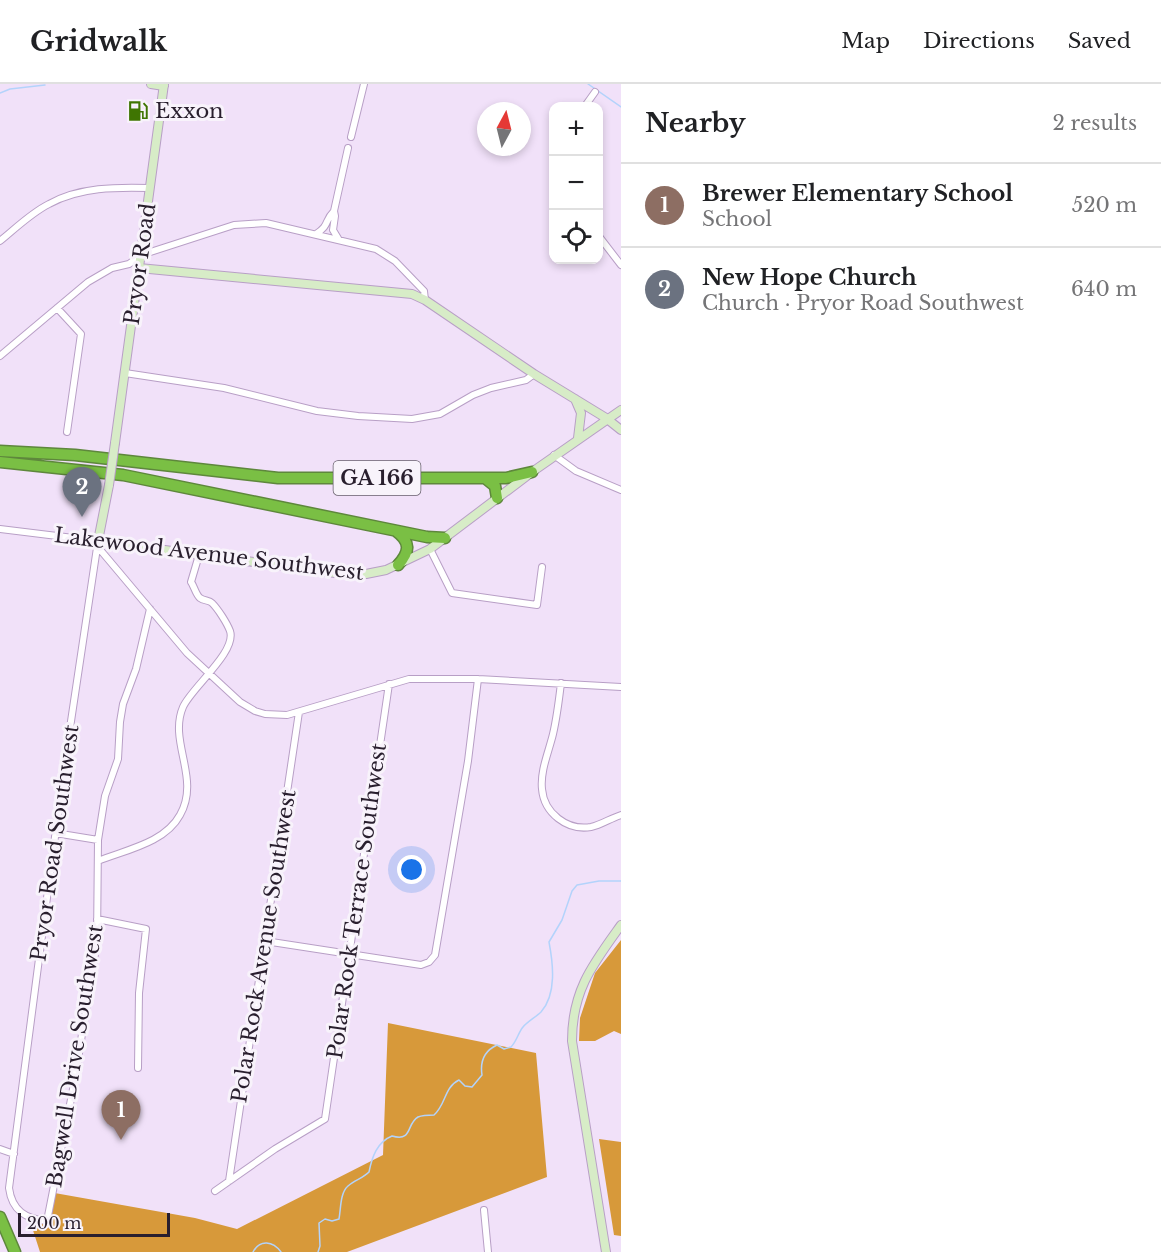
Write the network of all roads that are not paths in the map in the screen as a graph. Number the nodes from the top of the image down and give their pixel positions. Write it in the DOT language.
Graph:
graph roads {
  1 [pos="151,84"];
  2 [pos="364,84"];
  3 [pos="164,85"];
  4 [pos="595,92"];
  5 [pos="588,102"];
  6 [pos="351,137"];
  7 [pos="348,148"];
  8 [pos="150,188"];
  9 [pos="334,211"];
  10 [pos="316,234"];
  11 [pos="339,240"];
  12 [pos="0,241"];
  13 [pos="603,242"];
  14 [pos="141,255"];
  15 [pos="129,264"];
  16 [pos="621,265"];
  17 [pos="139,268"];
  18 [pos="425,300"];
  19 [pos="57,308"];
  20 [pos="0,356"];
  21 [pos="124,373"];
  22 [pos="534,374"];
  23 [pos="574,399"];
  24 [pos="621,410"];
  25 [pos="606,418"];
  26 [pos="621,422"];
  27 [pos="621,430"];
  28 [pos="67,432"];
  29 [pos="578,438"];
  30 [pos="0,443"];
  31 [pos="115,443"];
  32 [pos="0,451"];
  33 [pos="75,455"];
  34 [pos="555,456"];
  35 [pos="4,462"];
  36 [pos="532,472"];
  37 [pos="485,478"];
  38 [pos="621,490"];
  39 [pos="497,498"];
  40 [pos="0,529"];
  41 [pos="396,531"];
  42 [pos="445,538"];
  43 [pos="98,544"];
  44 [pos="430,549"];
  45 [pos="199,555"];
  46 [pos="398,565"];
  47 [pos="542,567"];
  48 [pos="150,609"];
  49 [pos="209,673"];
  50 [pos="478,679"];
  51 [pos="561,683"];
  52 [pos="389,684"];
  53 [pos="621,687"];
  54 [pos="299,712"];
  55 [pos="621,815"];
  56 [pos="56,833"];
  57 [pos="98,840"];
  58 [pos="98,861"];
  59 [pos="97,919"];
  60 [pos="621,925"];
  61 [pos="265,941"];
  62 [pos="349,954"];
  63 [pos="138,1068"];
  64 [pos="0,1149"];
  65 [pos="14,1154"];
  66 [pos="229,1181"];
  67 [pos="215,1191"];
  68 [pos="484,1210"];
  69 [pos="0,1217"];
  70 [pos="47,1221"];
  71 [pos="0,1222"];
  72 [pos="10,1252"];
  73 [pos="15,1252"];
  74 [pos="488,1252"];
  75 [pos="606,1252"];
  1 -- 3 [label="street"];
  2 -- 6 [label="street"];
  3 -- 8 [label="street, Pryor Road"];
  4 -- 5 [label="street"];
  7 -- 9 [label="street"];
  8 -- 12 [label="street"];
  8 -- 14 [label="street, Pryor Road"];
  9 -- 10 [label="street"];
  9 -- 11 [label="street"];
  10 -- 11 [label="street"];
  10 -- 14 [label="street"];
  11 -- 18 [label="street"];
  13 -- 16 [label="street"];
  14 -- 15 [label="street"];
  14 -- 17 [label="street, Pryor Road"];
  15 -- 17 [label="street"];
  15 -- 19 [label="street"];
  17 -- 18 [label="street"];
  17 -- 21 [label="street, Pryor Road"];
  18 -- 22 [label="street"];
  19 -- 20 [label="street"];
  19 -- 28 [label="street"];
  21 -- 22 [label="street"];
  21 -- 31 [label="street, Pryor Road"];
  22 -- 23 [label="street"];
  23 -- 25 [label="street"];
  23 -- 29 [label="street"];
  24 -- 25 [label="street, Lakewood Avenue Southwest"];
  25 -- 26 [label="street"];
  25 -- 27 [label="street"];
  25 -- 29 [label="street, Lakewood Avenue Southwest"];
  29 -- 34 [label="street, Lakewood Avenue Southwest"];
  30 -- 33 [label="highway"];
  31 -- 43 [label="street, Pryor Road Southwest, bridge"];
  32 -- 33 [label="highway, GA 166"];
  33 -- 37 [label="highway, GA 166"];
  34 -- 36 [label="street, Lakewood Avenue Southwest"];
  34 -- 38 [label="street"];
  35 -- 41 [label="highway"];
  36 -- 37 [label="highway, GA 166"];
  36 -- 39 [label="street, Lakewood Avenue Southwest"];
  37 -- 39 [label="highway"];
  39 -- 42 [label="street, Lakewood Avenue Southwest"];
  40 -- 43 [label="street, Lakewood Avenue Southwest"];
  41 -- 42 [label="highway"];
  41 -- 46 [label="highway"];
  42 -- 44 [label="street, Lakewood Avenue Southwest"];
  43 -- 45 [label="street, Lakewood Avenue Southwest"];
  43 -- 48 [label="street"];
  43 -- 56 [label="street, Pryor Road Southwest"];
  44 -- 46 [label="street, Lakewood Avenue Southwest"];
  44 -- 47 [label="street"];
  45 -- 46 [label="street, Lakewood Avenue Southwest"];
  45 -- 49 [label="street"];
  48 -- 49 [label="street"];
  48 -- 57 [label="street, Bagwell Drive Southwest"];
  49 -- 54 [label="street"];
  49 -- 58 [label="street"];
  50 -- 51 [label="street"];
  50 -- 52 [label="street"];
  50 -- 62 [label="street"];
  51 -- 53 [label="street"];
  51 -- 55 [label="street"];
  52 -- 54 [label="street"];
  52 -- 62 [label="street, Polar Rock Terrace Southwest"];
  54 -- 61 [label="street, Polar Rock Avenue Southwest"];
  56 -- 57 [label="street"];
  56 -- 65 [label="street, Pryor Road Southwest"];
  57 -- 58 [label="street, Bagwell Drive Southwest"];
  58 -- 59 [label="street, Bagwell Drive Southwest"];
  59 -- 63 [label="street"];
  59 -- 70 [label="street, Bagwell Drive Southwest"];
  60 -- 75 [label="street"];
  61 -- 62 [label="street"];
  61 -- 66 [label="street, Polar Rock Avenue Southwest"];
  62 -- 66 [label="street, Polar Rock Terrace Southwest"];
  64 -- 65 [label="street"];
  65 -- 70 [label="street, Pryor Road Southwest"];
  66 -- 67 [label="street"];
  68 -- 74 [label="street"];
  69 -- 73 [label="highway"];
  71 -- 72 [label="highway"];
}
